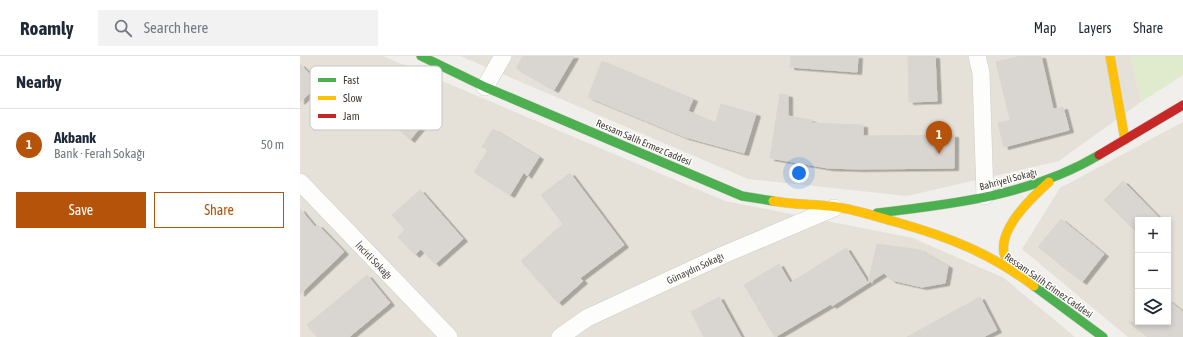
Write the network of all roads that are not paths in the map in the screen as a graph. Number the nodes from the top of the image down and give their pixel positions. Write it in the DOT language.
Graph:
graph roads {
  1 [pos="421,56"];
  2 [pos="503,56"];
  3 [pos="977,56"];
  4 [pos="1110,56"];
  5 [pos="485,86"];
  6 [pos="1183,104"];
  7 [pos="1125,140"];
  8 [pos="1055,176"];
  9 [pos="300,182"];
  10 [pos="985,196"];
  11 [pos="836,208"];
  12 [pos="868,214"];
  13 [pos="1022,277"];
  14 [pos="448,337"];
  15 [pos="560,337"];
  16 [pos="1103,337"];
  1 -- 5 [label="main road, Ressam Salih Ermez Caddesi"];
  2 -- 5 [label="street"];
  3 -- 10 [label="street"];
  4 -- 7 [label="main road"];
  5 -- 11 [label="main road, Ressam Salih Ermez Caddesi"];
  6 -- 7 [label="main road, Bahriyeli Sokağı"];
  7 -- 8 [label="main road, Bahriyeli Sokağı"];
  8 -- 10 [label="main road, Bahriyeli Sokağı"];
  8 -- 13 [label="main road"];
  9 -- 14 [label="street, İncirli Sokağı"];
  10 -- 12 [label="main road, Bahriyeli Sokağı"];
  11 -- 12 [label="main road, Ressam Salih Ermez Caddesi"];
  11 -- 15 [label="street, Günaydın Sokağı"];
  12 -- 13 [label="main road, Ressam Salih Erimez Caddesi"];
  13 -- 16 [label="main road, Ressam Salih Erimez Caddesi"];
}
